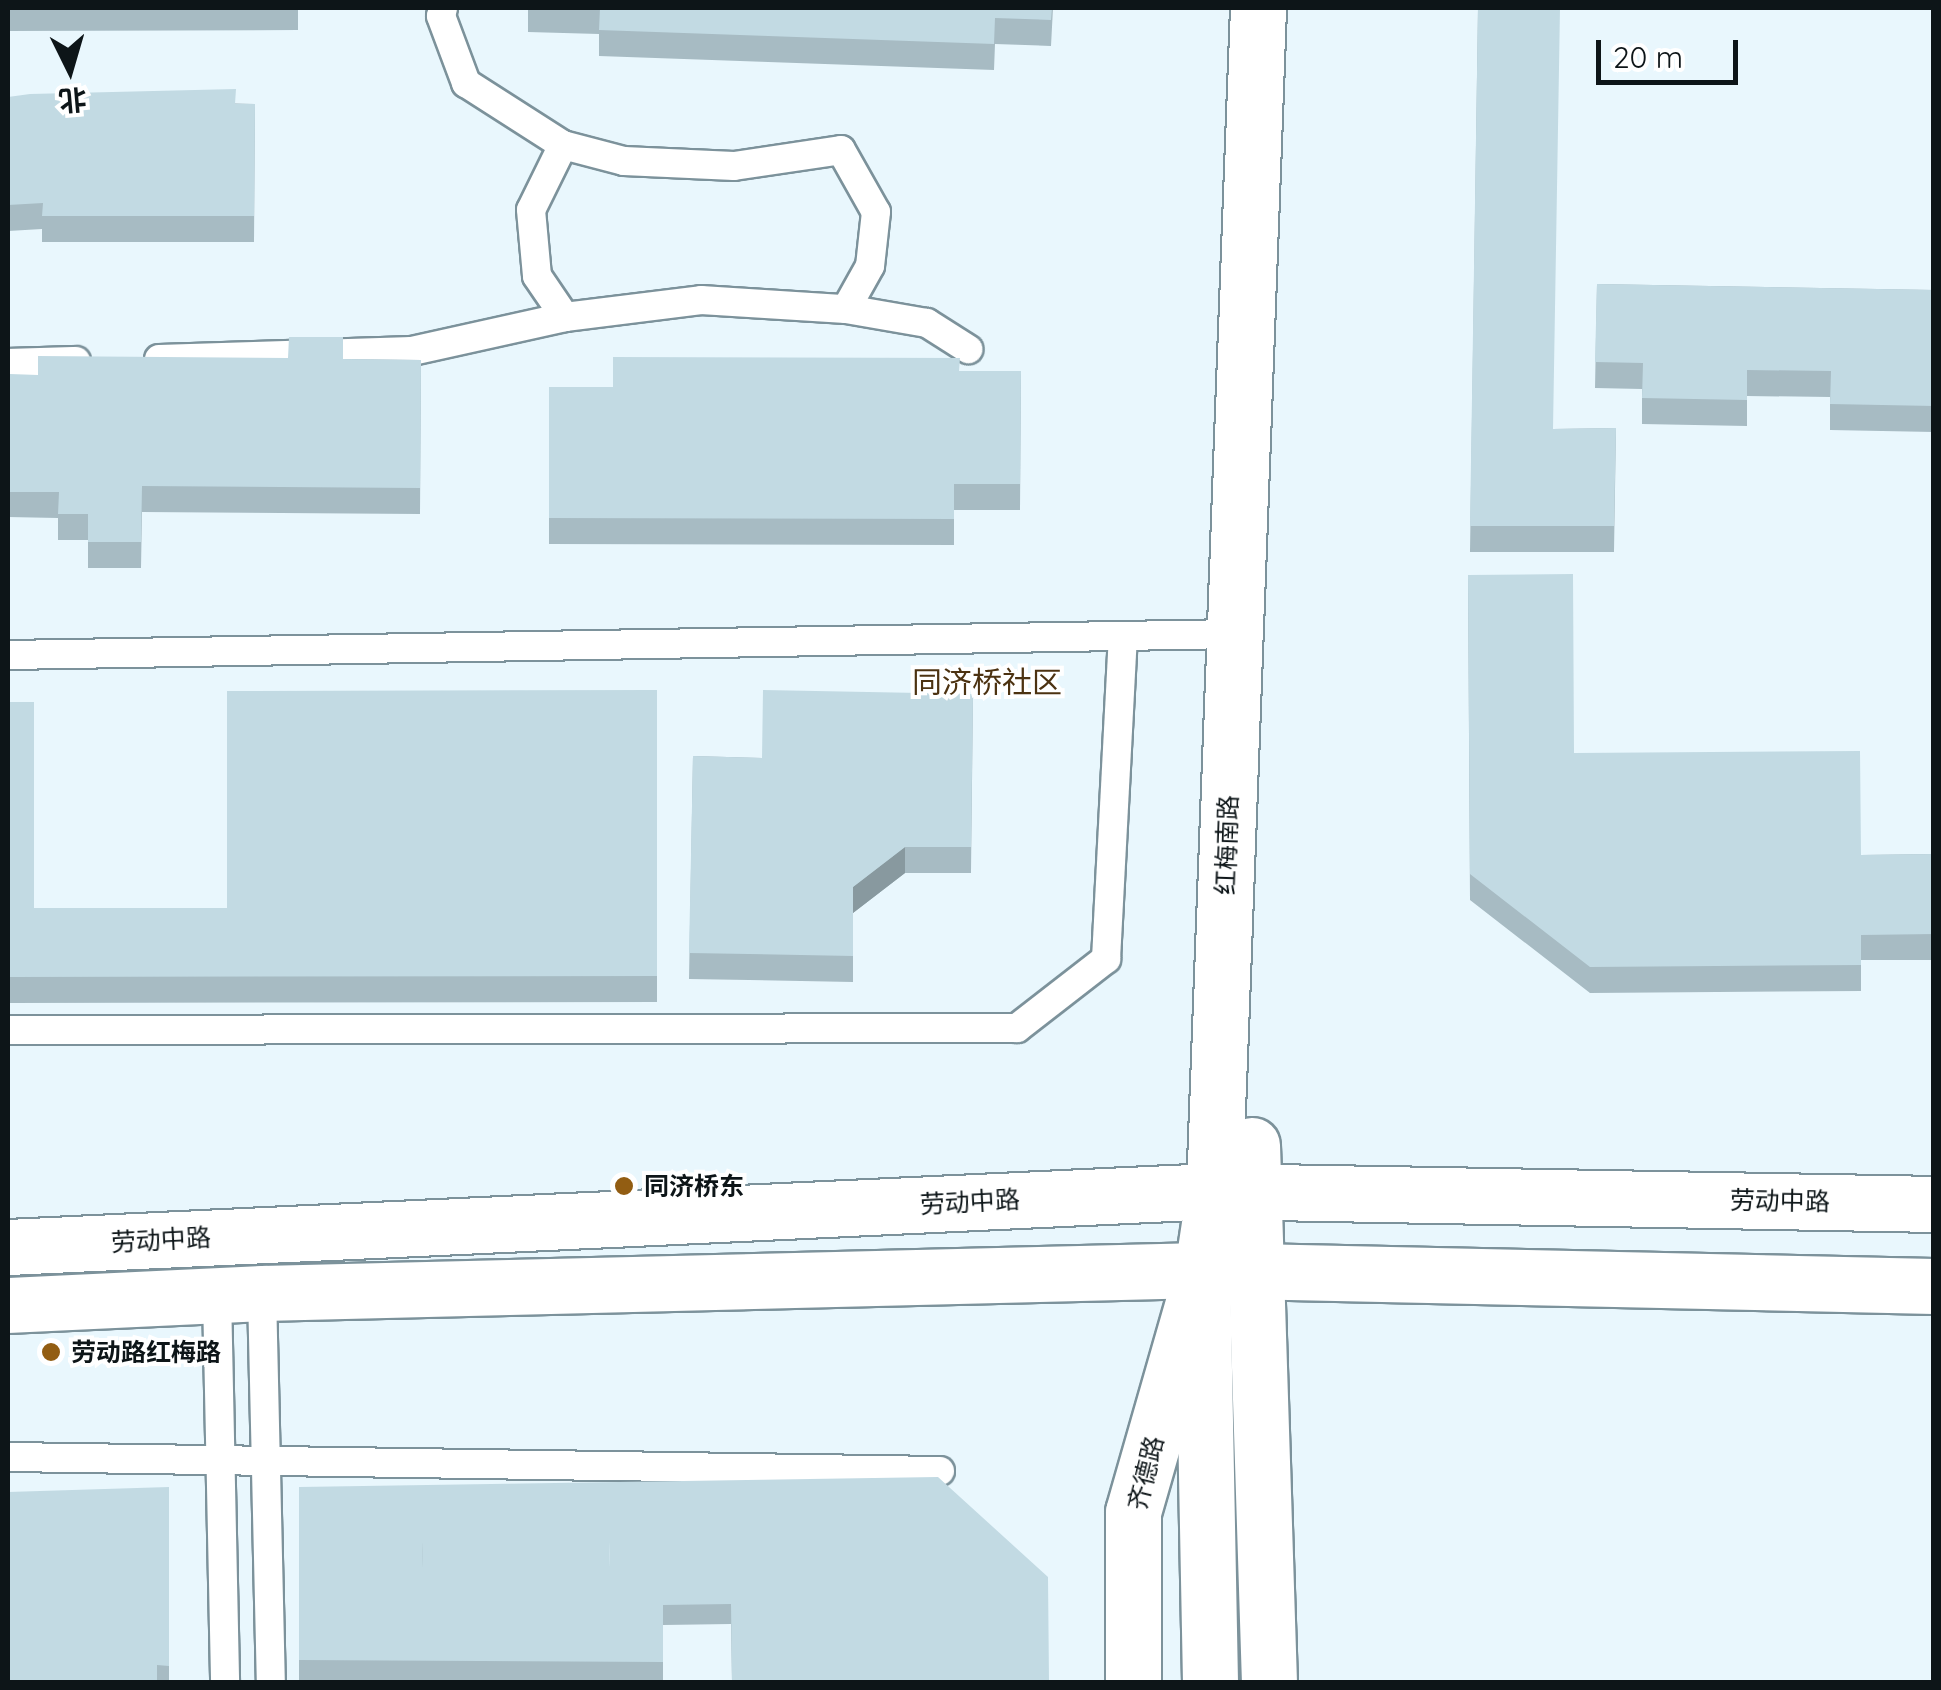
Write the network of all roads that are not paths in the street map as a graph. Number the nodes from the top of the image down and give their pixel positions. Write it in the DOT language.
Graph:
graph roads {
  1 [pos="443,8"];
  2 [pos="1258,8"];
  3 [pos="1293,8"];
  4 [pos="563,144"];
  5 [pos="846,308"];
  6 [pos="565,316"];
  7 [pos="968,349"];
  8 [pos="8,363"];
  9 [pos="1235,634"];
  10 [pos="1123,636"];
  11 [pos="8,655"];
  12 [pos="8,1030"];
  13 [pos="1234,1191"];
  14 [pos="1934,1204"];
  15 [pos="8,1247"];
  16 [pos="1202,1270"];
  17 [pos="1256,1272"];
  18 [pos="1934,1286"];
  19 [pos="240,1294"];
  20 [pos="8,1305"];
  21 [pos="8,1458"];
  22 [pos="220,1460"];
  23 [pos="265,1461"];
  24 [pos="940,1470"];
  25 [pos="225,1682"];
  26 [pos="270,1682"];
  27 [pos="1133,1682"];
  28 [pos="1210,1682"];
  29 [pos="1269,1682"];
  1 -- 4 [label="lane"];
  2 -- 9 [label="street, 红梅南路"];
  3 -- 13 [label="street, 红梅南路"];
  4 -- 5 [label="lane"];
  4 -- 6 [label="lane"];
  5 -- 6 [label="lane"];
  5 -- 7 [label="lane"];
  6 -- 8 [label="lane"];
  9 -- 10 [label="lane"];
  9 -- 13 [label="street, 红梅南路"];
  10 -- 11 [label="lane"];
  10 -- 12 [label="lane"];
  13 -- 14 [label="street, 劳动中路"];
  13 -- 15 [label="street, 劳动中路"];
  13 -- 16 [label="street, 红梅南路"];
  13 -- 17 [label="street, 红梅南路"];
  16 -- 17 [label="street"];
  16 -- 19 [label="street"];
  16 -- 27 [label="street, 齐德路"];
  16 -- 28 [label="street, 红梅南路"];
  17 -- 18 [label="street"];
  17 -- 29 [label="street, 红梅南路"];
  19 -- 20 [label="street"];
  19 -- 22 [label="lane"];
  19 -- 23 [label="lane"];
  21 -- 22 [label="lane"];
  22 -- 23 [label="lane"];
  22 -- 25 [label="lane"];
  23 -- 24 [label="lane"];
  23 -- 26 [label="lane"];
}
